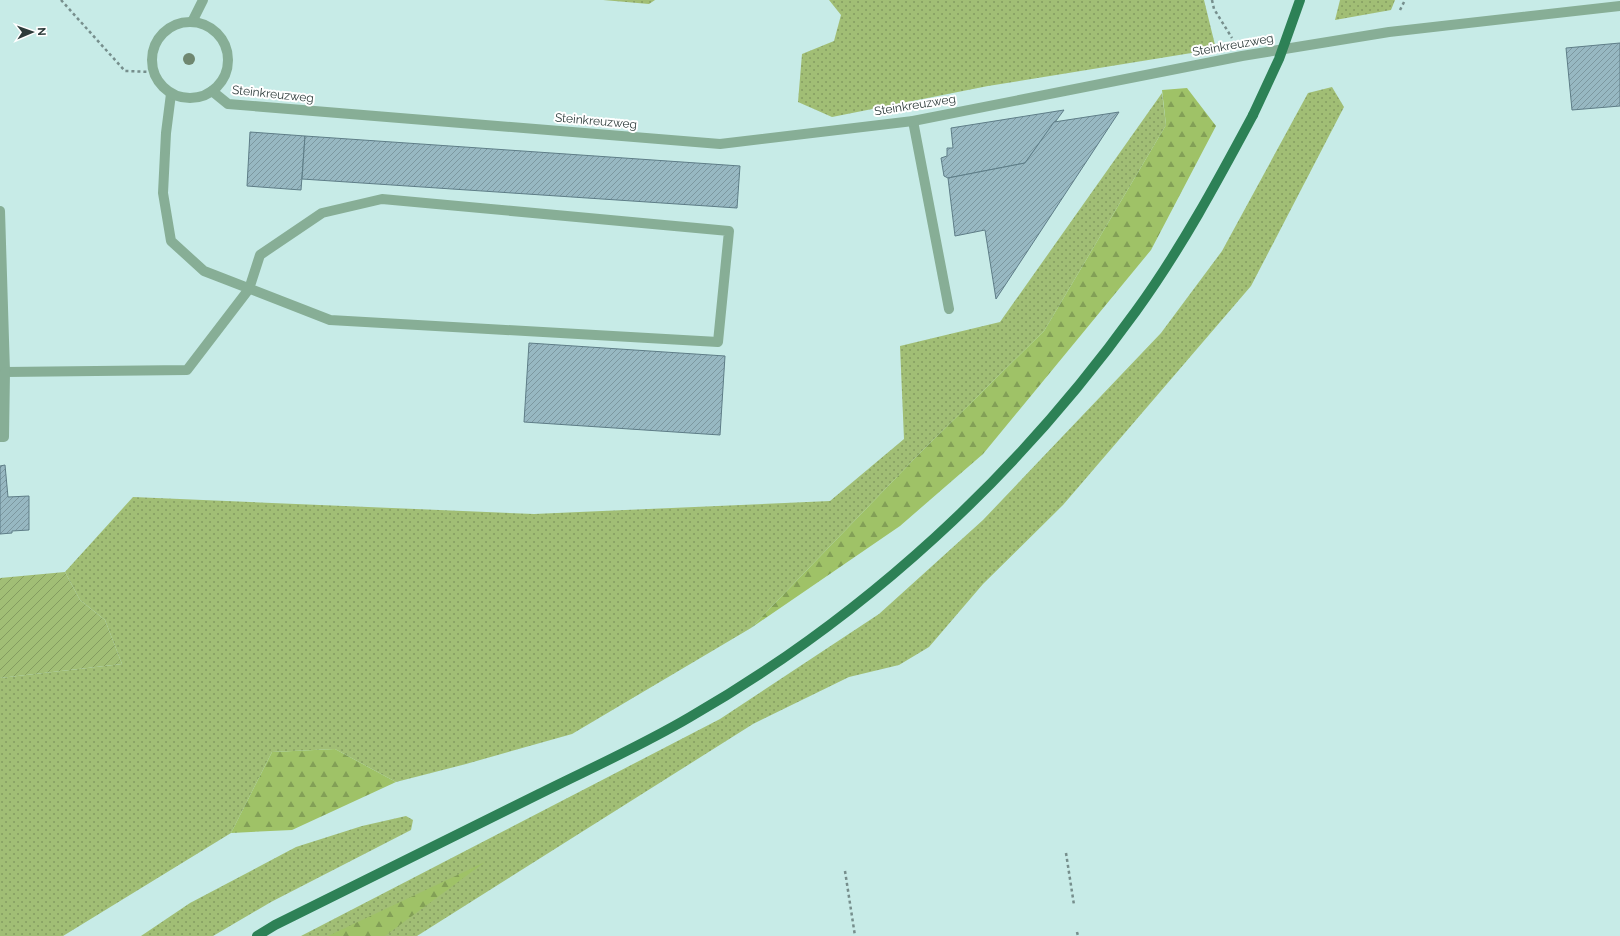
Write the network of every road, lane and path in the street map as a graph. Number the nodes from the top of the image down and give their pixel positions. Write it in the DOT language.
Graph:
graph roads {
  1 [pos="61,0"];
  2 [pos="203,0"];
  3 [pos="1212,0"];
  4 [pos="1300,0"];
  5 [pos="1620,6"];
  6 [pos="192,22"];
  7 [pos="1242,56"];
  8 [pos="153,72"];
  9 [pos="212,91"];
  10 [pos="172,94"];
  11 [pos="913,121"];
  12 [pos="0,211"];
  13 [pos="0,233"];
  14 [pos="1,282"];
  15 [pos="249,289"];
  16 [pos="949,309"];
  17 [pos="1,322"];
  18 [pos="5,372"];
  19 [pos="0,437"];
  20 [pos="1066,853"];
  21 [pos="845,871"];
  22 [pos="1074,905"];
  23 [pos="1078,932"];
  24 [pos="257,936"];
  25 [pos="855,936"];
  26 [pos="1078,936"];
  1 -- 8 [label="path"];
  2 -- 6 [label="street"];
  3 -- 7 [label="path"];
  4 -- 24 [label="main road, bridge"];
  5 -- 7 [label="street, Steinkreuzweg"];
  6 -- 8 [label="street"];
  6 -- 9 [label="street"];
  7 -- 11 [label="street, Steinkreuzweg"];
  8 -- 10 [label="street"];
  9 -- 10 [label="street"];
  9 -- 11 [label="street, Steinkreuzweg"];
  10 -- 15 [label="street"];
  11 -- 16 [label="street"];
  12 -- 13 [label="street"];
  13 -- 14 [label="street"];
  14 -- 17 [label="street"];
  15 -- 15 [label="street"];
  15 -- 18 [label="street"];
  17 -- 18 [label="street"];
  18 -- 19 [label="street"];
  20 -- 22 [label="path"];
  21 -- 25 [label="path"];
  23 -- 26 [label="path"];
}
